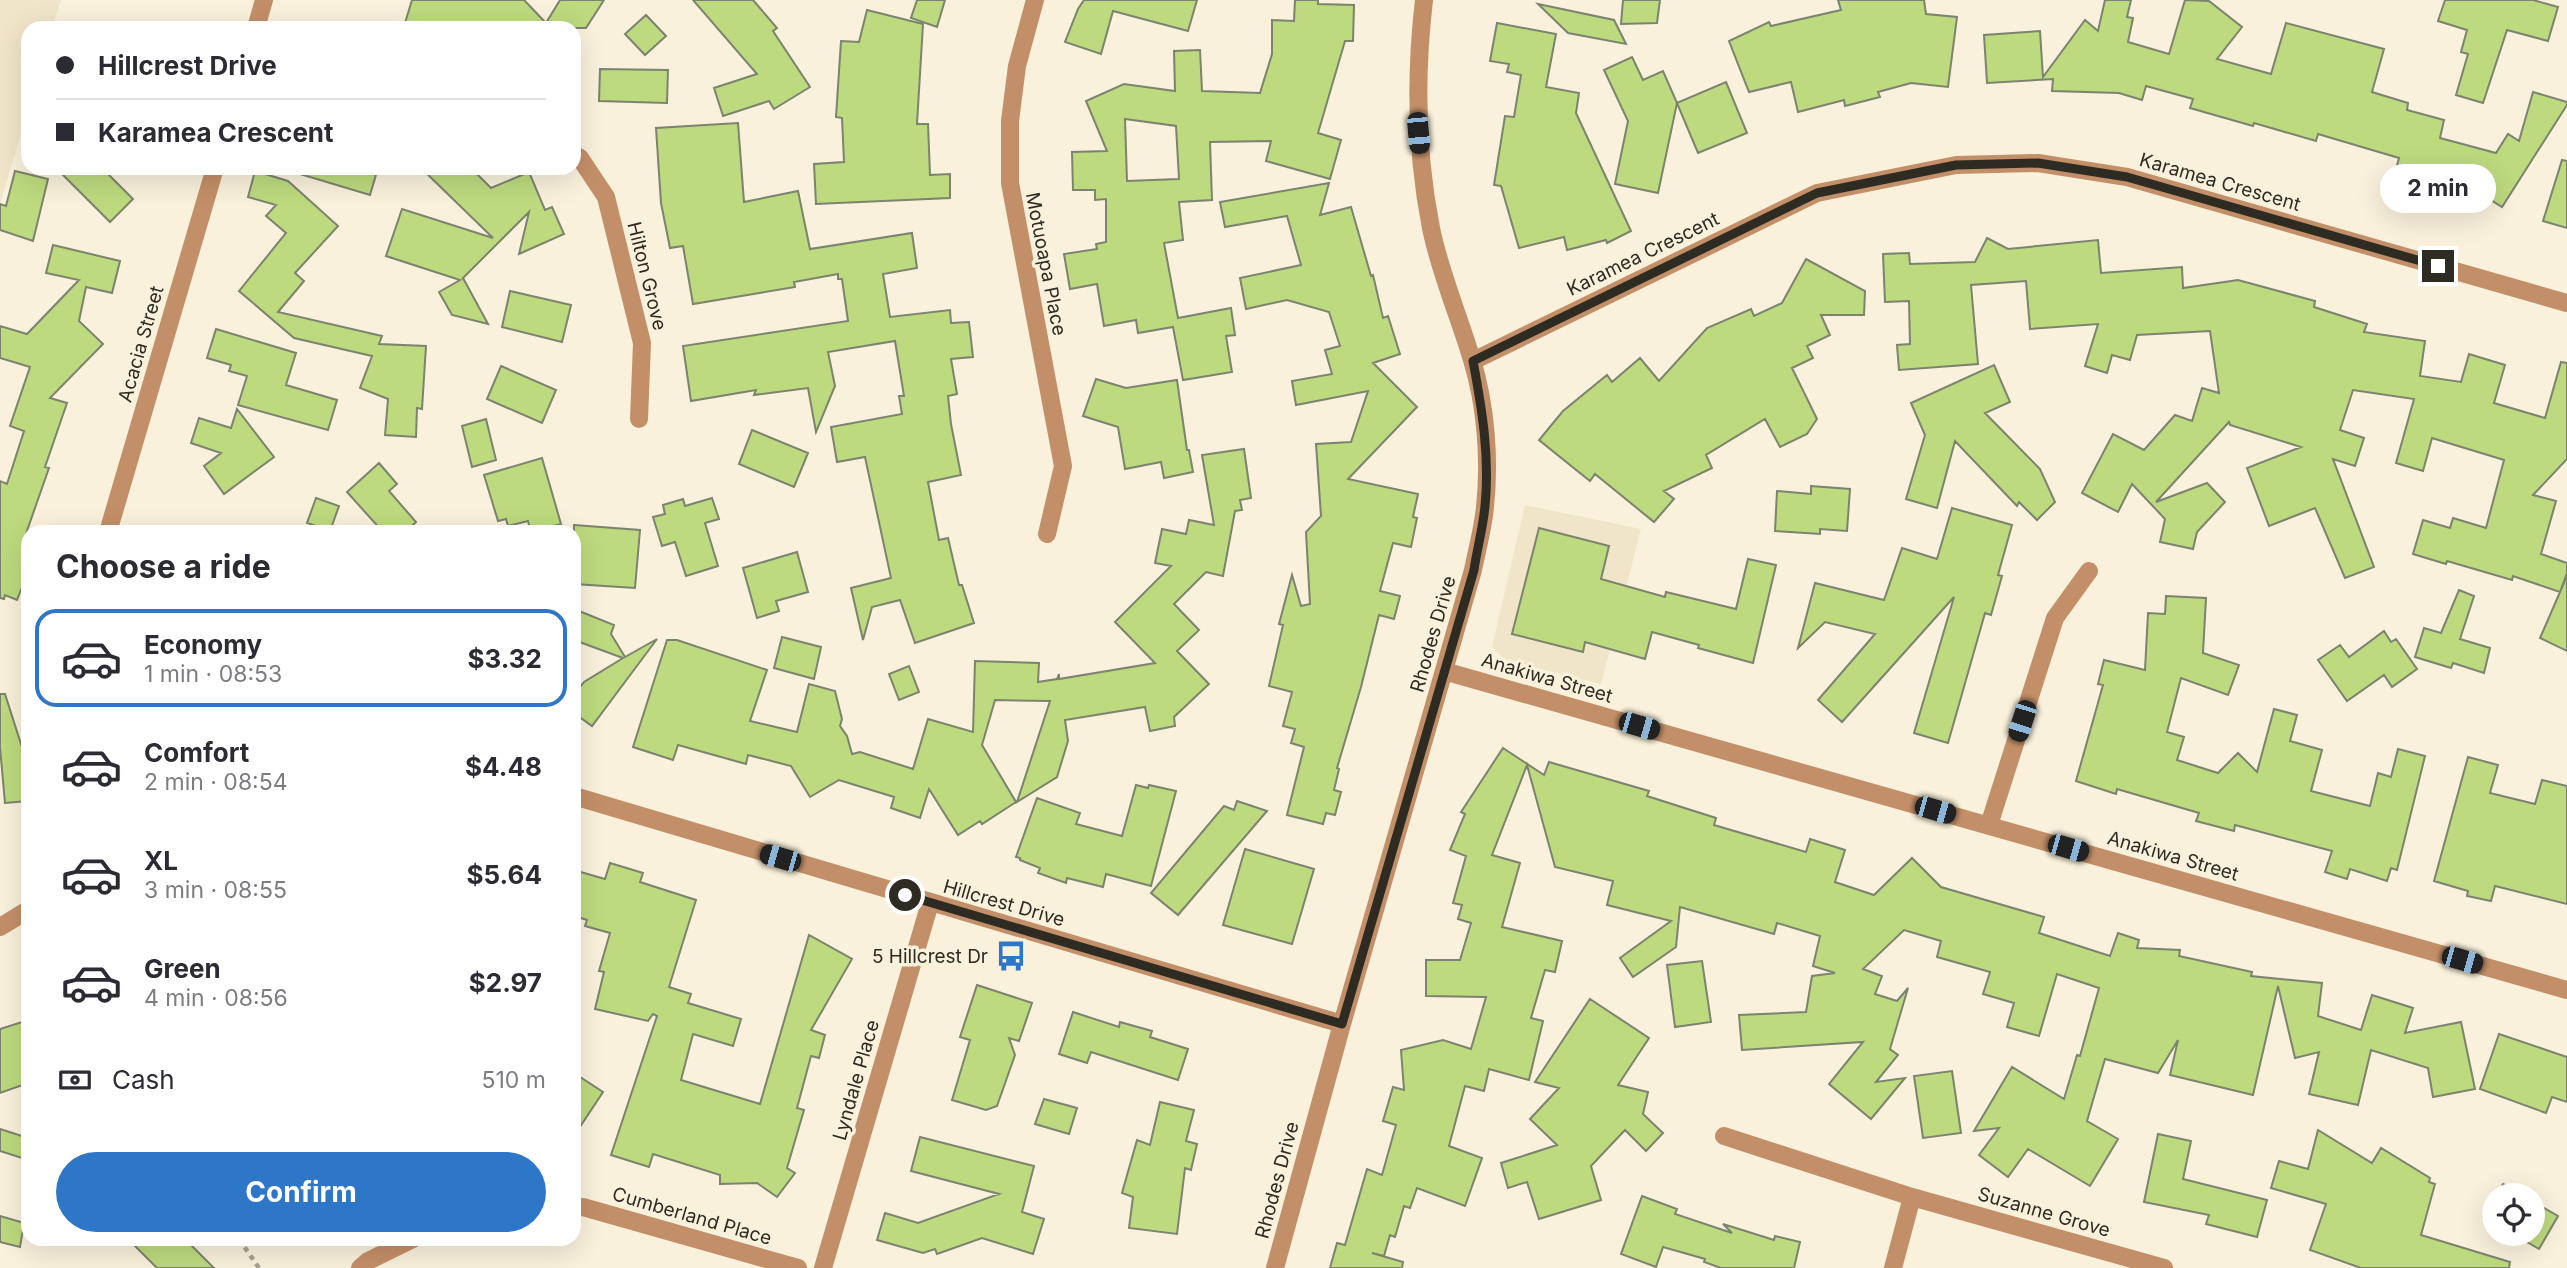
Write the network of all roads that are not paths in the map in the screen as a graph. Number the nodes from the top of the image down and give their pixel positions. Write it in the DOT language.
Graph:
graph roads {
  1 [pos="264,0"];
  2 [pos="1035,0"];
  3 [pos="1424,0"];
  4 [pos="258,21"];
  5 [pos="581,160"];
  6 [pos="213,175"];
  7 [pos="2567,303"];
  8 [pos="1473,361"];
  9 [pos="639,419"];
  10 [pos="110,525"];
  11 [pos="1047,534"];
  12 [pos="2090,571"];
  13 [pos="1444,671"];
  14 [pos="581,798"];
  15 [pos="1989,825"];
  16 [pos="930,903"];
  17 [pos="21,914"];
  18 [pos="0,927"];
  19 [pos="2567,990"];
  20 [pos="1342,1024"];
  21 [pos="1724,1136"];
  22 [pos="1912,1197"];
  23 [pos="581,1207"];
  24 [pos="399,1246"];
  25 [pos="360,1268"];
  26 [pos="798,1268"];
  27 [pos="823,1268"];
  28 [pos="1275,1268"];
  29 [pos="1893,1268"];
  30 [pos="2164,1268"];
  1 -- 4 [label="street"];
  2 -- 11 [label="street, Motuoapa Place"];
  3 -- 8 [label="street, Rhodes Drive"];
  5 -- 9 [label="street, Hilton Grove"];
  6 -- 10 [label="street, Acacia Street"];
  7 -- 8 [label="street, Karamea Crescent"];
  8 -- 13 [label="street, Rhodes Drive"];
  12 -- 15 [label="street"];
  13 -- 15 [label="street, Anakiwa Street"];
  13 -- 20 [label="street, Rhodes Drive"];
  14 -- 16 [label="street, Hillcrest Drive"];
  15 -- 19 [label="street, Anakiwa Street"];
  16 -- 20 [label="street, Hillcrest Drive"];
  16 -- 27 [label="street, Lyndale Place"];
  17 -- 18 [label="street"];
  20 -- 28 [label="street, Rhodes Drive"];
  21 -- 22 [label="street, Suzanne Grove"];
  22 -- 29 [label="street"];
  22 -- 30 [label="street, Suzanne Grove"];
  23 -- 26 [label="street, Cumberland Place"];
  24 -- 25 [label="street"];
}
